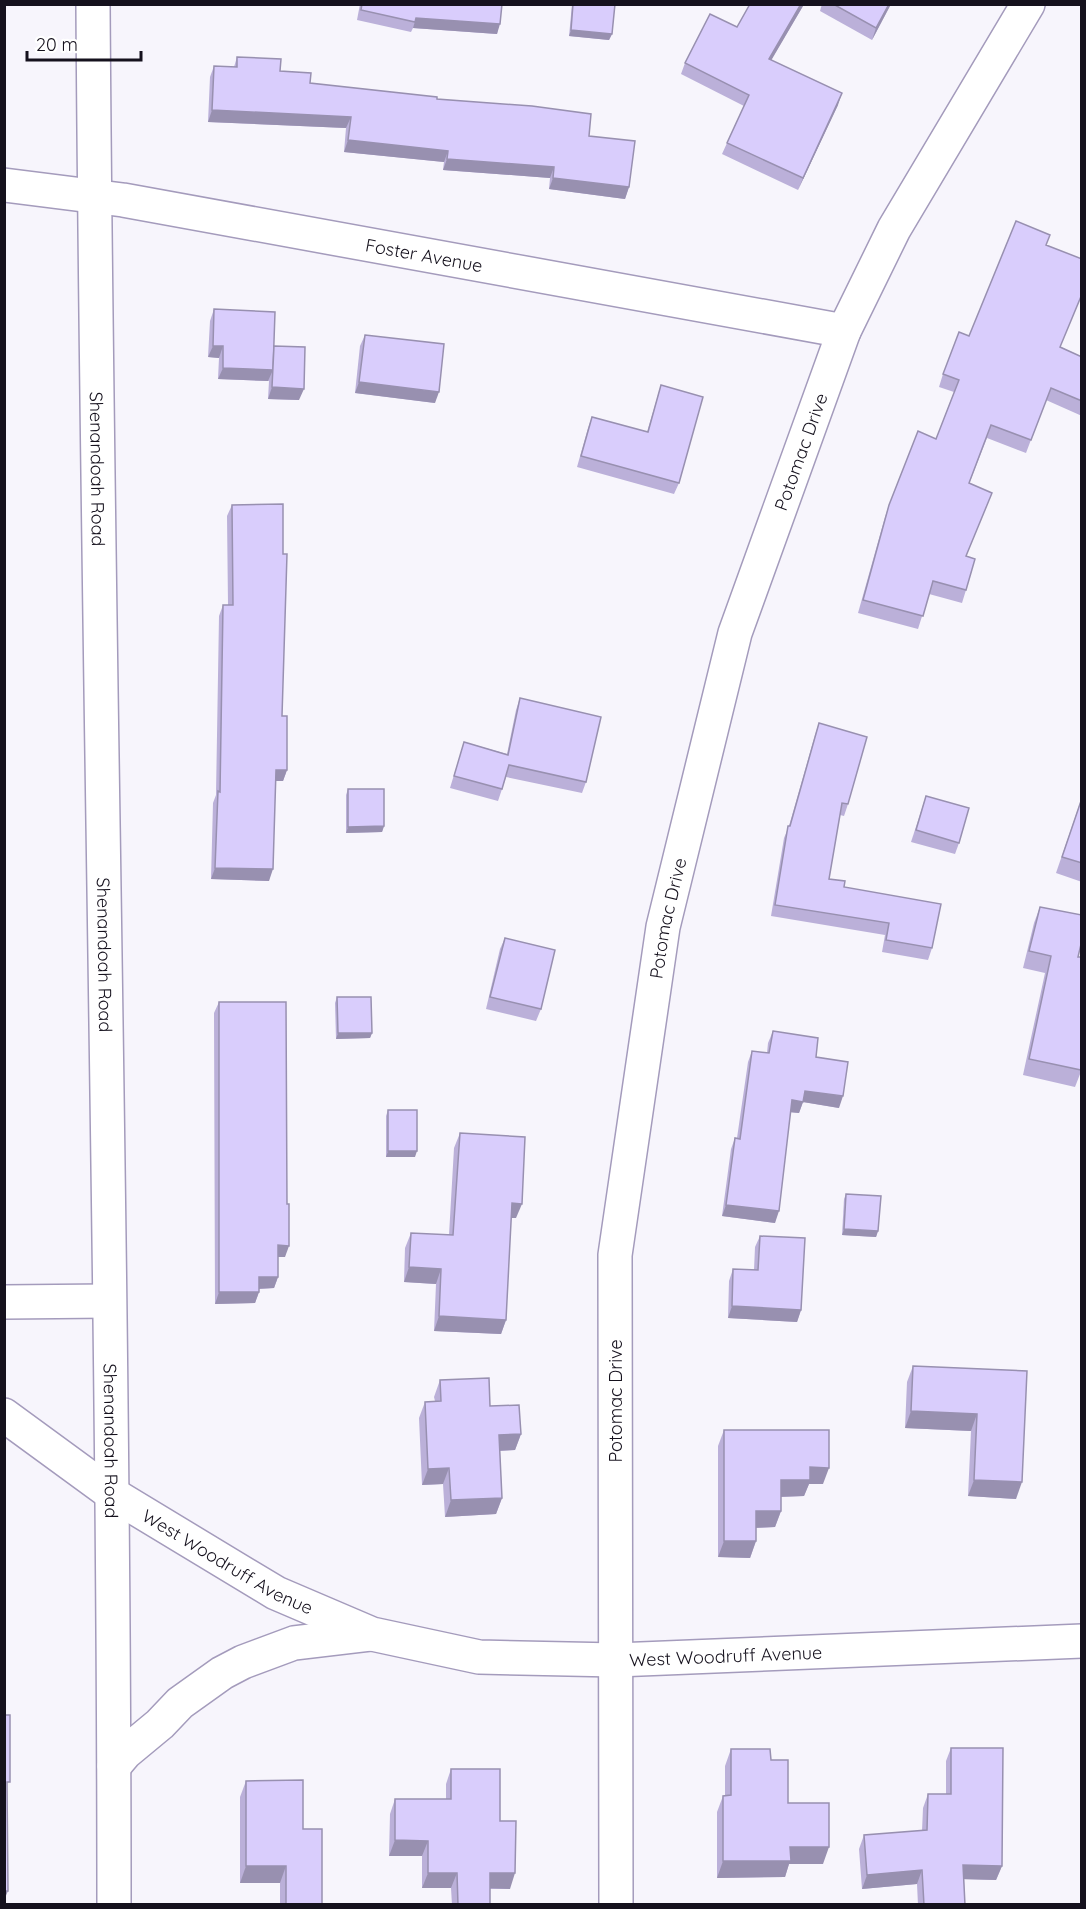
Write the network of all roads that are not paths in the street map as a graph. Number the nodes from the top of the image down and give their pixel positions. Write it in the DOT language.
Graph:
graph roads {
  1 [pos="93,4"];
  2 [pos="1028,4"];
  3 [pos="4,185"];
  4 [pos="94,195"];
  5 [pos="844,331"];
  6 [pos="109,1301"];
  7 [pos="4,1302"];
  8 [pos="4,1414"];
  9 [pos="112,1494"];
  10 [pos="372,1634"];
  11 [pos="1082,1641"];
  12 [pos="616,1660"];
  13 [pos="114,1766"];
  14 [pos="114,1905"];
  15 [pos="616,1905"];
  1 -- 4 [label="street, Shenandoah Road"];
  2 -- 5 [label="street, Potomac Drive"];
  3 -- 4 [label="street, Foster Avenue"];
  4 -- 5 [label="street, Foster Avenue"];
  4 -- 6 [label="street, Shenandoah Road"];
  5 -- 12 [label="street, Potomac Drive"];
  6 -- 7 [label="street"];
  6 -- 9 [label="street, Shenandoah Road"];
  8 -- 9 [label="street, West Woodruff Avenue"];
  9 -- 10 [label="street, West Woodruff Avenue"];
  9 -- 13 [label="street, Shenandoah Road"];
  10 -- 12 [label="street, West Woodruff Avenue"];
  10 -- 13 [label="street, West Woodruff Avenue"];
  11 -- 12 [label="street, West Woodruff Avenue"];
  12 -- 15 [label="street, Potomac Drive"];
  13 -- 14 [label="street, Shenandoah Road"];
}
